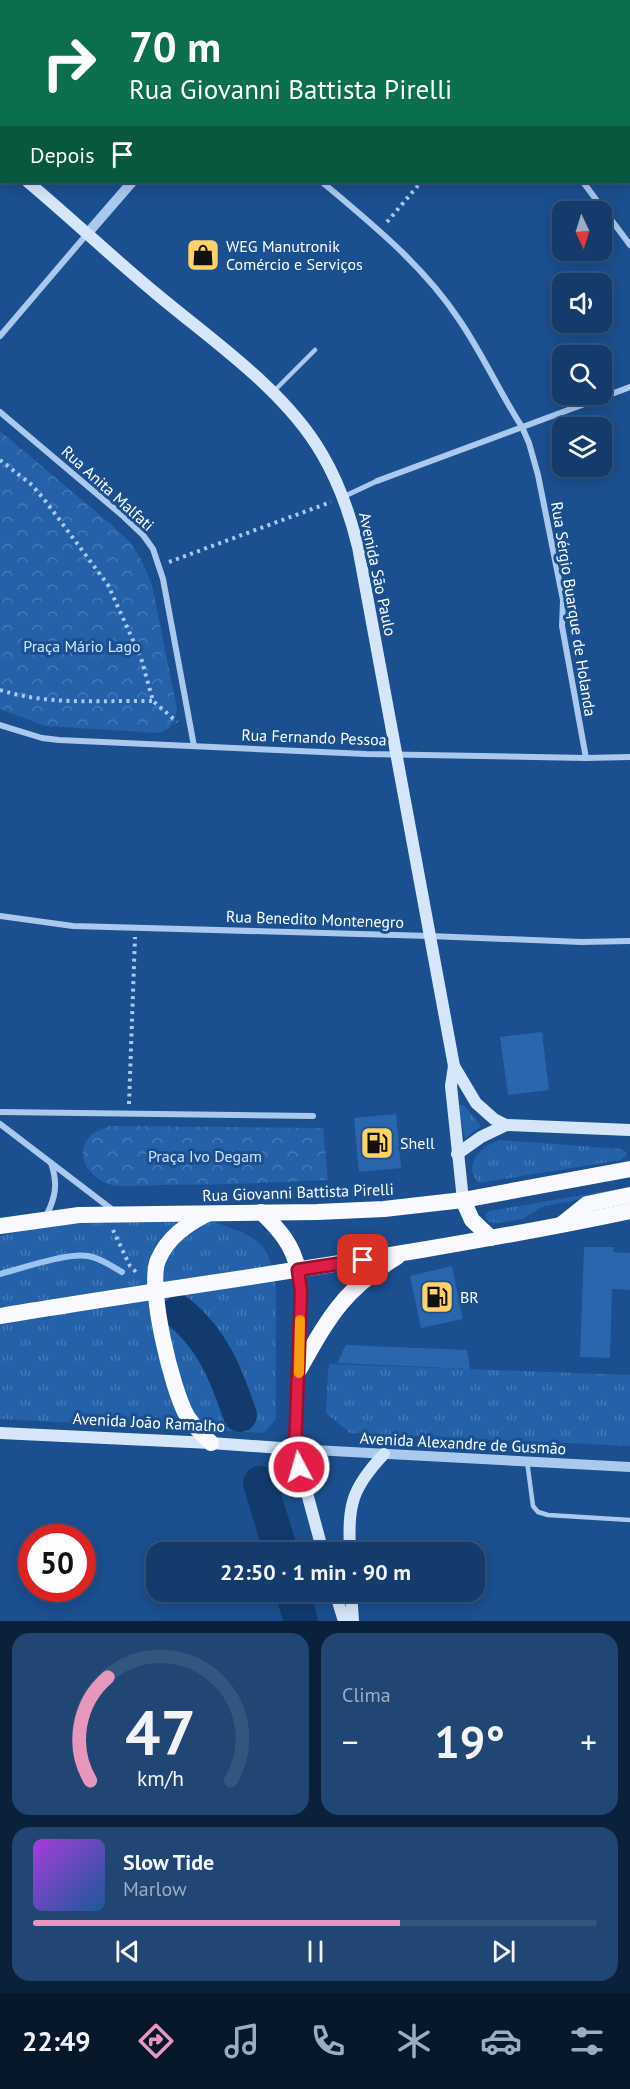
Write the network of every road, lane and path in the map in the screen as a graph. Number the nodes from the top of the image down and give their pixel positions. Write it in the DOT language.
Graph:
graph roads {
  1 [pos="29,183"];
  2 [pos="131,183"];
  3 [pos="323,183"];
  4 [pos="420,183"];
  5 [pos="584,183"];
  6 [pos="380,230"];
  7 [pos="87,234"];
  8 [pos="630,245"];
  9 [pos="0,336"];
  10 [pos="315,350"];
  11 [pos="630,387"];
  12 [pos="273,392"];
  13 [pos="0,412"];
  14 [pos="522,427"];
  15 [pos="0,460"];
  16 [pos="377,481"];
  17 [pos="343,497"];
  18 [pos="160,565"];
  19 [pos="0,690"];
  20 [pos="153,701"];
  21 [pos="191,723"];
  22 [pos="0,725"];
  23 [pos="194,746"];
  24 [pos="396,754"];
  25 [pos="630,757"];
  26 [pos="586,758"];
  27 [pos="0,916"];
  28 [pos="136,927"];
  29 [pos="429,936"];
  30 [pos="630,941"];
  31 [pos="454,1066"];
  32 [pos="0,1112"];
  33 [pos="129,1114"];
  34 [pos="313,1116"];
  35 [pos="0,1124"];
  36 [pos="506,1125"];
  37 [pos="630,1130"];
  38 [pos="457,1154"];
  39 [pos="51,1162"];
  40 [pos="630,1169"];
  41 [pos="630,1195"];
  42 [pos="463,1200"];
  43 [pos="630,1211"];
  44 [pos="210,1212"];
  45 [pos="261,1212"];
  46 [pos="112,1215"];
  47 [pos="44,1219"];
  48 [pos="0,1226"];
  49 [pos="559,1226"];
  50 [pos="491,1238"];
  51 [pos="403,1254"];
  52 [pos="298,1270"];
  53 [pos="155,1282"];
  54 [pos="0,1316"];
  55 [pos="299,1370"];
  56 [pos="0,1432"];
  57 [pos="211,1443"];
  58 [pos="295,1449"];
  59 [pos="384,1454"];
  60 [pos="527,1461"];
  61 [pos="630,1467"];
  62 [pos="630,1520"];
  63 [pos="321,1542"];
  64 [pos="349,1542"];
  65 [pos="338,1602"];
  66 [pos="352,1602"];
  67 [pos="344,1621"];
  68 [pos="353,1621"];
  1 -- 7 [label="main road, Avenida São Paulo"];
  2 -- 7 [label="street"];
  3 -- 6 [label="street, Rua Sérgio Buarque de Holanda"];
  4 -- 6 [label="path"];
  5 -- 8 [label="street"];
  6 -- 14 [label="street, Rua Sérgio Buarque de Holanda"];
  7 -- 9 [label="street"];
  7 -- 12 [label="main road, Avenida São Paulo"];
  10 -- 12 [label="lane"];
  11 -- 14 [label="street"];
  12 -- 17 [label="main road, Avenida São Paulo"];
  13 -- 18 [label="street, Rua Anita Malfati"];
  14 -- 16 [label="street"];
  14 -- 26 [label="street, Rua Sérgio Buarque de Holanda"];
  15 -- 20 [label="path"];
  16 -- 17 [label="street"];
  17 -- 18 [label="path"];
  17 -- 24 [label="main road, Avenida São Paulo"];
  18 -- 21 [label="street, Rua Anita Malfati"];
  19 -- 20 [label="path"];
  20 -- 21 [label="path"];
  21 -- 23 [label="street, Rua Anita Malfati"];
  22 -- 23 [label="street, Rua Fernando Pessoa"];
  23 -- 24 [label="street, Rua Fernando Pessoa"];
  24 -- 26 [label="street, Rua Fernando Pessoa"];
  24 -- 29 [label="main road, Avenida São Paulo"];
  25 -- 26 [label="street, Rua Fernando Pessoa"];
  27 -- 28 [label="street, Rua Benedito Montenegro"];
  28 -- 29 [label="street, Rua Benedito Montenegro"];
  28 -- 33 [label="path"];
  29 -- 30 [label="street, Rua Benedito Montenegro"];
  29 -- 31 [label="main road, Avenida São Paulo"];
  31 -- 36 [label="main road, Avenida São Paulo"];
  31 -- 38 [label="main road, Avenida São Paulo"];
  32 -- 33 [label="street"];
  33 -- 34 [label="street"];
  35 -- 39 [label="street"];
  36 -- 37 [label="main road"];
  36 -- 38 [label="main road"];
  38 -- 42 [label="main road, Avenida São Paulo"];
  39 -- 46 [label="street"];
  39 -- 47 [label="street"];
  40 -- 42 [label="highway, Rua Giovanni Battista Pirelli"];
  41 -- 49 [label="highway"];
  42 -- 45 [label="highway, Rua Giovanni Battista Pirelli"];
  42 -- 50 [label="highway"];
  43 -- 49 [label="highway"];
  44 -- 45 [label="highway, Rua Giovanni Battista Pirelli"];
  44 -- 46 [label="highway, Rua Giovanni Battista Pirelli"];
  44 -- 53 [label="highway"];
  45 -- 52 [label="highway"];
  46 -- 47 [label="highway, Rua Giovanni Battista Pirelli"];
  46 -- 53 [label="path"];
  47 -- 48 [label="highway, Rua Giovanni Battista Pirelli"];
  49 -- 50 [label="highway"];
  50 -- 51 [label="highway"];
  51 -- 52 [label="highway"];
  51 -- 55 [label="highway"];
  52 -- 53 [label="highway"];
  52 -- 55 [label="main road"];
  53 -- 54 [label="highway"];
  53 -- 57 [label="highway"];
  55 -- 58 [label="main road"];
  56 -- 57 [label="main road, Avenida João Ramalho"];
  57 -- 58 [label="main road, Avenida João Ramalho"];
  58 -- 59 [label="street, Avenida Alexandre de Gusmão"];
  58 -- 63 [label="main road"];
  59 -- 60 [label="street, Avenida Alexandre de Gusmão"];
  59 -- 64 [label="main road"];
  60 -- 61 [label="street, Avenida Alexandre de Gusmão"];
  60 -- 62 [label="lane"];
  65 -- 67 [label="main road"];
  66 -- 68 [label="main road"];
}
